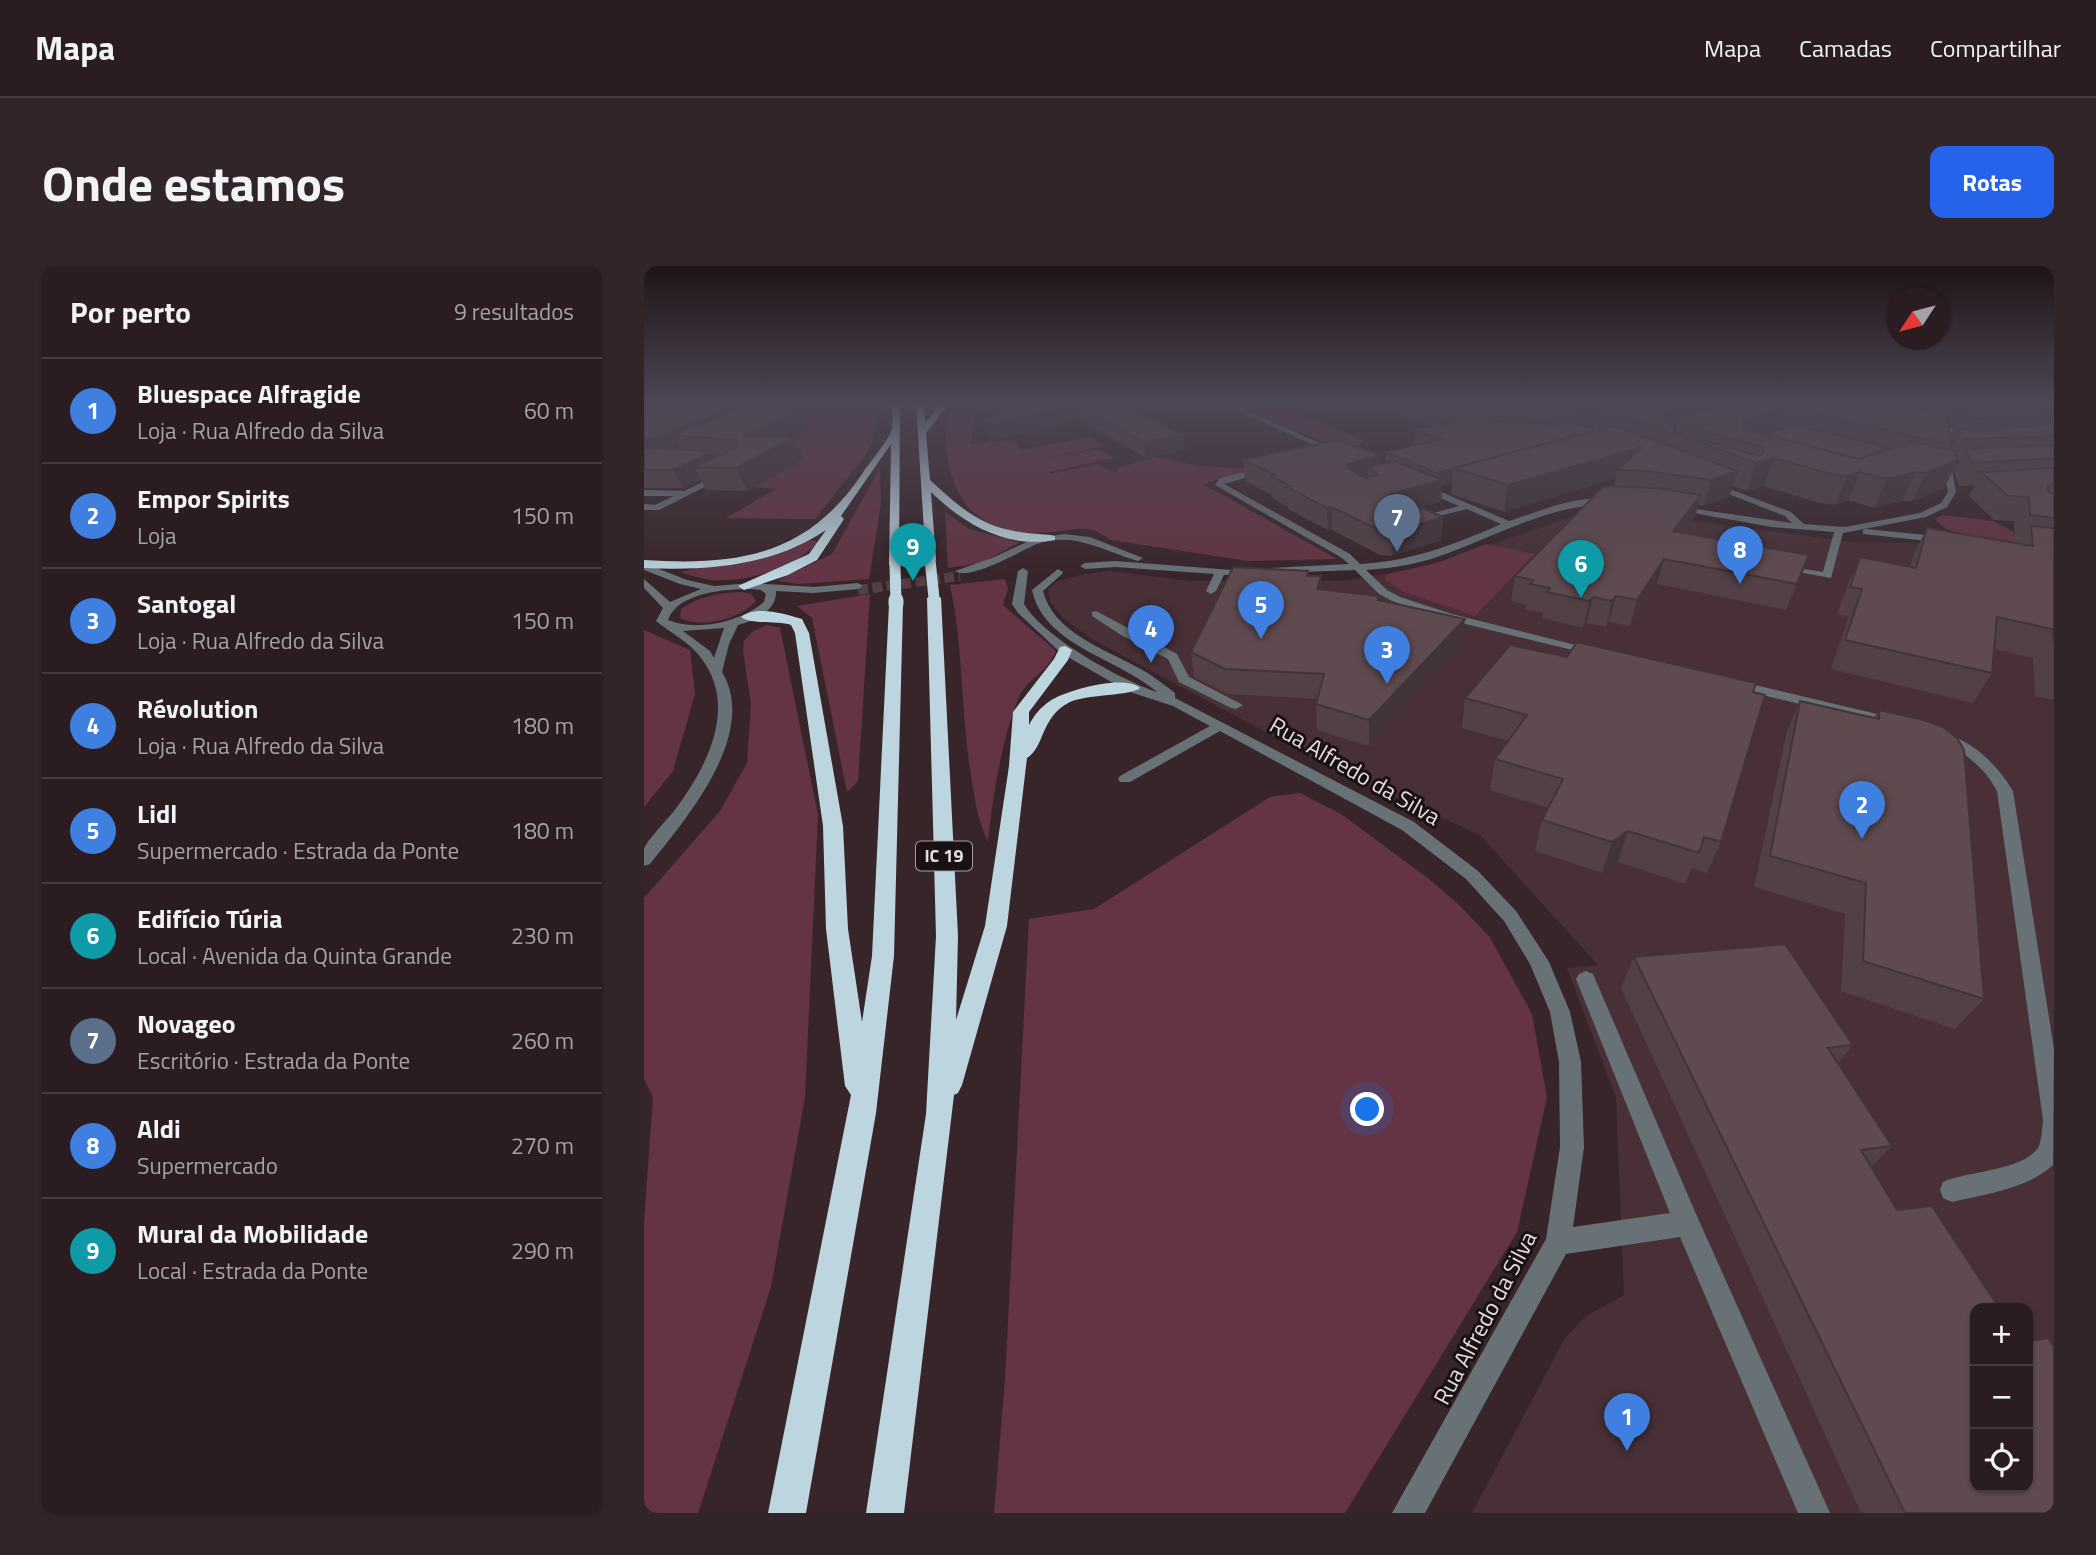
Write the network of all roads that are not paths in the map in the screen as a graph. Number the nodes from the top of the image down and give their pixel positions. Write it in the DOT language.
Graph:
graph roads {
  1 [pos="875,460"];
  2 [pos="897,460"];
  3 [pos="923,460"];
  4 [pos="1949,460"];
  5 [pos="1276,467"];
  6 [pos="1950,469"];
  7 [pos="733,471"];
  8 [pos="1937,471"];
  9 [pos="1700,479"];
  10 [pos="925,481"];
  11 [pos="1410,482"];
  12 [pos="1446,489"];
  13 [pos="1434,492"];
  14 [pos="644,493"];
  15 [pos="685,494"];
  16 [pos="1620,502"];
  17 [pos="1755,502"];
  18 [pos="1468,506"];
  19 [pos="644,507"];
  20 [pos="842,507"];
  21 [pos="1663,508"];
  22 [pos="1788,514"];
  23 [pos="1923,515"];
  24 [pos="1717,516"];
  25 [pos="1422,519"];
  26 [pos="1880,523"];
  27 [pos="1509,524"];
  28 [pos="1712,526"];
  29 [pos="1802,527"];
  30 [pos="1842,530"];
  31 [pos="1051,538"];
  32 [pos="1101,545"];
  33 [pos="1014,551"];
  34 [pos="644,565"];
  35 [pos="1085,566"];
  36 [pos="1165,566"];
  37 [pos="1013,568"];
  38 [pos="1359,568"];
  39 [pos="1792,570"];
  40 [pos="1058,572"];
  41 [pos="1220,573"];
  42 [pos="644,582"];
  43 [pos="744,586"];
  44 [pos="713,589"];
  45 [pos="766,589"];
  46 [pos="1211,591"];
  47 [pos="669,607"];
  48 [pos="1096,614"];
  49 [pos="747,617"];
  50 [pos="668,626"];
  51 [pos="1061,628"];
  52 [pos="1124,649"];
  53 [pos="1065,650"];
  54 [pos="1609,655"];
  55 [pos="718,669"];
  56 [pos="1714,679"];
  57 [pos="1132,688"];
  58 [pos="1178,703"];
  59 [pos="1236,705"];
  60 [pos="1221,725"];
  61 [pos="1018,765"];
  62 [pos="1125,779"];
  63 [pos="644,860"];
  64 [pos="1586,979"];
  65 [pos="862,1113"];
  66 [pos="940,1114"];
  67 [pos="1952,1190"];
  68 [pos="1687,1223"];
  69 [pos="1558,1242"];
  70 [pos="787,1513"];
  71 [pos="885,1513"];
  72 [pos="1408,1513"];
  73 [pos="1814,1513"];
  1 -- 20 [label="highway"];
  2 -- 65 [label="highway, bridge"];
  3 -- 10 [label="highway, IC 19"];
  4 -- 6 [label="street"];
  5 -- 38 [label="street"];
  6 -- 8 [label="street"];
  6 -- 23 [label="street"];
  7 -- 15 [label="street"];
  9 -- 17 [label="street"];
  10 -- 31 [label="highway"];
  10 -- 66 [label="highway, IC 19, bridge"];
  11 -- 13 [label="street"];
  12 -- 13 [label="street"];
  13 -- 18 [label="street"];
  14 -- 15 [label="street"];
  15 -- 19 [label="street"];
  16 -- 27 [label="street"];
  17 -- 22 [label="street"];
  17 -- 24 [label="street"];
  18 -- 25 [label="street"];
  18 -- 27 [label="street"];
  20 -- 34 [label="highway"];
  20 -- 43 [label="highway"];
  21 -- 24 [label="street"];
  22 -- 26 [label="street"];
  22 -- 29 [label="street"];
  23 -- 26 [label="street"];
  23 -- 30 [label="street"];
  24 -- 28 [label="street"];
  24 -- 29 [label="street"];
  26 -- 30 [label="street"];
  27 -- 38 [label="street"];
  29 -- 30 [label="street"];
  30 -- 39 [label="street"];
  31 -- 32 [label="street"];
  31 -- 33 [label="street"];
  32 -- 35 [label="street"];
  32 -- 36 [label="street"];
  33 -- 37 [label="street"];
  33 -- 37 [label="street"];
  34 -- 44 [label="street"];
  35 -- 36 [label="street"];
  35 -- 40 [label="street"];
  36 -- 41 [label="street"];
  37 -- 40 [label="street"];
  37 -- 53 [label="street, Rua Alfredo da Silva"];
  38 -- 41 [label="street"];
  38 -- 54 [label="street"];
  40 -- 51 [label="street, Rua Alfredo da Silva"];
  41 -- 46 [label="street"];
  42 -- 47 [label="street"];
  43 -- 44 [label="street"];
  43 -- 45 [label="street"];
  44 -- 47 [label="street"];
  45 -- 49 [label="street"];
  45 -- 49 [label="street"];
  47 -- 50 [label="street"];
  48 -- 52 [label="street"];
  49 -- 50 [label="street"];
  49 -- 55 [label="street"];
  49 -- 65 [label="highway"];
  50 -- 55 [label="street"];
  51 -- 52 [label="street, Rua Alfredo da Silva"];
  51 -- 53 [label="street, Rua Alfredo da Silva"];
  52 -- 58 [label="street, Rua Alfredo da Silva"];
  52 -- 59 [label="street"];
  53 -- 57 [label="street, Rua Alfredo da Silva"];
  53 -- 61 [label="highway"];
  55 -- 63 [label="street"];
  56 -- 67 [label="street"];
  57 -- 58 [label="street, Rua Alfredo da Silva"];
  57 -- 61 [label="highway"];
  58 -- 60 [label="street, Rua Alfredo da Silva"];
  60 -- 62 [label="street"];
  60 -- 69 [label="street, Rua Alfredo da Silva"];
  61 -- 66 [label="highway"];
  64 -- 68 [label="street"];
  65 -- 70 [label="highway"];
  66 -- 71 [label="highway, IC 19"];
  68 -- 69 [label="street"];
  68 -- 73 [label="street"];
  69 -- 72 [label="street, Rua Alfredo da Silva"];
}
